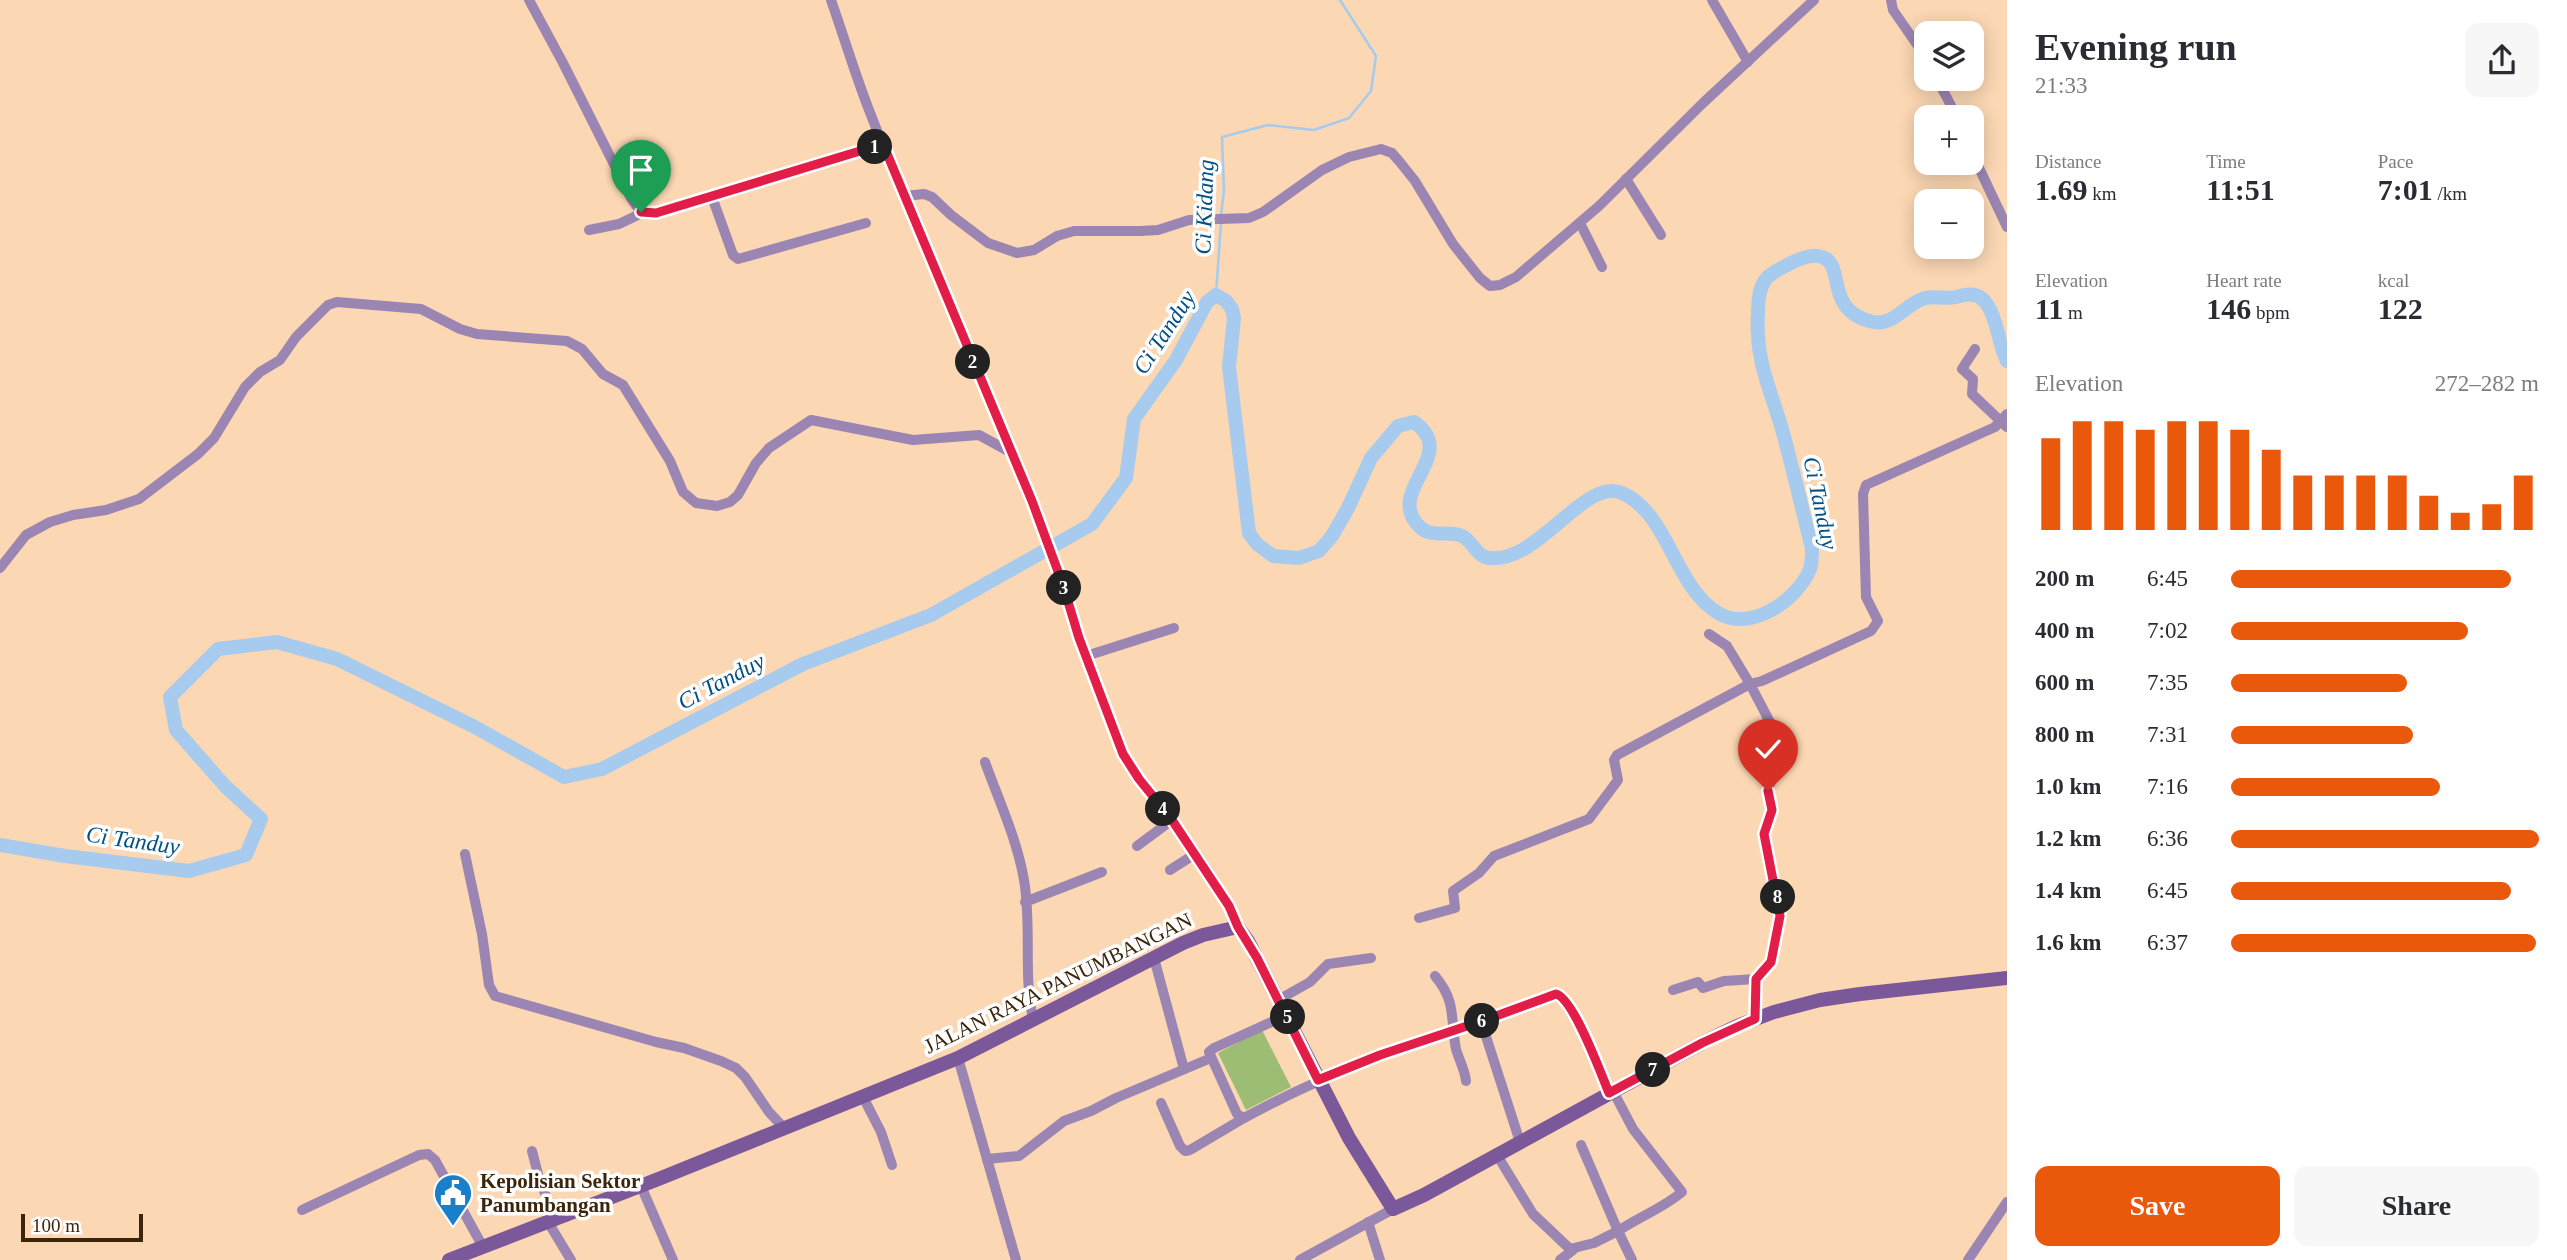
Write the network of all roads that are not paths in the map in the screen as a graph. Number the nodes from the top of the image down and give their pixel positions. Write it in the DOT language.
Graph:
graph roads {
  1 [pos="529,0"];
  2 [pos="831,0"];
  3 [pos="1712,0"];
  4 [pos="1814,0"];
  5 [pos="1891,0"];
  6 [pos="1914,40"];
  7 [pos="1748,62"];
  8 [pos="883,144"];
  9 [pos="1982,175"];
  10 [pos="1626,179"];
  11 [pos="905,196"];
  12 [pos="712,197"];
  13 [pos="642,213"];
  14 [pos="866,223"];
  15 [pos="1580,223"];
  16 [pos="2007,227"];
  17 [pos="589,230"];
  18 [pos="1661,235"];
  19 [pos="1602,267"];
  20 [pos="1975,349"];
  21 [pos="2007,414"];
  22 [pos="2004,425"];
  23 [pos="1012,453"];
  24 [pos="0,568"];
  25 [pos="1174,628"];
  26 [pos="1709,634"];
  27 [pos="1086,656"];
  28 [pos="1750,684"];
  29 [pos="985,762"];
  30 [pos="1172,820"];
  31 [pos="1137,846"];
  32 [pos="465,854"];
  33 [pos="1195,855"];
  34 [pos="1170,870"];
  35 [pos="1102,872"];
  36 [pos="1026,902"];
  37 [pos="1419,918"];
  38 [pos="1238,927"];
  39 [pos="1154,958"];
  40 [pos="1371,958"];
  41 [pos="1435,976"];
  42 [pos="2007,978"];
  43 [pos="1756,979"];
  44 [pos="1672,990"];
  45 [pos="1278,999"];
  46 [pos="1287,1015"];
  47 [pos="1033,1019"];
  48 [pos="1755,1019"];
  49 [pos="1481,1021"];
  50 [pos="1454,1029"];
  51 [pos="958,1058"];
  52 [pos="1211,1058"];
  53 [pos="1184,1069"];
  54 [pos="1318,1080"];
  55 [pos="1466,1081"];
  56 [pos="1611,1092"];
  57 [pos="863,1097"];
  58 [pos="1161,1102"];
  59 [pos="1244,1118"];
  60 [pos="784,1128"];
  61 [pos="1520,1142"];
  62 [pos="1581,1145"];
  63 [pos="532,1150"];
  64 [pos="1497,1155"];
  65 [pos="988,1158"];
  66 [pos="892,1165"];
  67 [pos="640,1186"];
  68 [pos="2007,1202"];
  69 [pos="1394,1209"];
  70 [pos="302,1210"];
  71 [pos="552,1220"];
  72 [pos="1368,1222"];
  73 [pos="1618,1231"];
  74 [pos="483,1247"];
  75 [pos="1573,1250"];
  76 [pos="449,1260"];
  77 [pos="570,1260"];
  78 [pos="673,1260"];
  79 [pos="1016,1260"];
  80 [pos="1300,1260"];
  81 [pos="1380,1260"];
  82 [pos="1560,1260"];
  83 [pos="1632,1260"];
  84 [pos="1968,1260"];
  1 -- 13 [label="street"];
  2 -- 8 [label="street"];
  3 -- 7 [label="street"];
  4 -- 7 [label="street"];
  5 -- 6 [label="street"];
  7 -- 10 [label="street"];
  8 -- 11 [label="street"];
  8 -- 12 [label="street"];
  9 -- 16 [label="street"];
  10 -- 15 [label="street"];
  10 -- 18 [label="street"];
  11 -- 15 [label="street"];
  11 -- 23 [label="street"];
  12 -- 13 [label="street"];
  12 -- 14 [label="street"];
  13 -- 17 [label="street"];
  15 -- 19 [label="street"];
  20 -- 22 [label="street"];
  21 -- 22 [label="street"];
  22 -- 28 [label="street"];
  23 -- 24 [label="street"];
  23 -- 27 [label="street"];
  25 -- 27 [label="street"];
  26 -- 28 [label="street"];
  27 -- 30 [label="street"];
  28 -- 37 [label="street"];
  28 -- 43 [label="street"];
  29 -- 36 [label="street"];
  30 -- 31 [label="street"];
  30 -- 33 [label="street"];
  32 -- 60 [label="street"];
  33 -- 34 [label="street"];
  33 -- 38 [label="street"];
  35 -- 36 [label="street"];
  36 -- 47 [label="street"];
  38 -- 39 [label="main road, JALAN RAYA PANUMBANGAN"];
  38 -- 45 [label="main road"];
  39 -- 47 [label="main road, JALAN RAYA PANUMBANGAN"];
  39 -- 53 [label="street"];
  40 -- 45 [label="street"];
  41 -- 50 [label="street"];
  42 -- 48 [label="main road"];
  43 -- 44 [label="street"];
  43 -- 48 [label="street"];
  45 -- 46 [label="main road"];
  46 -- 52 [label="street"];
  46 -- 54 [label="main road"];
  47 -- 51 [label="main road, JALAN RAYA PANUMBANGAN"];
  48 -- 56 [label="main road"];
  49 -- 50 [label="street"];
  49 -- 56 [label="street"];
  49 -- 61 [label="street"];
  50 -- 54 [label="street"];
  50 -- 55 [label="street"];
  51 -- 57 [label="main road, JALAN RAYA PANUMBANGAN"];
  51 -- 65 [label="street"];
  52 -- 53 [label="street"];
  52 -- 59 [label="street"];
  53 -- 65 [label="street"];
  54 -- 59 [label="street"];
  54 -- 69 [label="main road"];
  56 -- 61 [label="main road"];
  56 -- 73 [label="street"];
  57 -- 60 [label="main road, JALAN RAYA PANUMBANGAN"];
  57 -- 66 [label="street"];
  58 -- 59 [label="street"];
  60 -- 67 [label="main road, JALAN RAYA PANUMBANGAN"];
  61 -- 64 [label="main road"];
  62 -- 73 [label="street"];
  63 -- 71 [label="street"];
  64 -- 69 [label="main road"];
  64 -- 75 [label="street"];
  65 -- 79 [label="street"];
  67 -- 71 [label="main road, JALAN RAYA PANUMBANGAN"];
  67 -- 78 [label="street"];
  68 -- 84 [label="street"];
  69 -- 72 [label="street"];
  70 -- 74 [label="street"];
  71 -- 74 [label="main road, JALAN RAYA PANUMBANGAN"];
  71 -- 77 [label="street"];
  72 -- 80 [label="street"];
  72 -- 81 [label="street"];
  73 -- 75 [label="street"];
  73 -- 83 [label="street"];
  74 -- 76 [label="main road, JALAN RAYA PANUMBANGAN"];
  75 -- 82 [label="street"];
}
